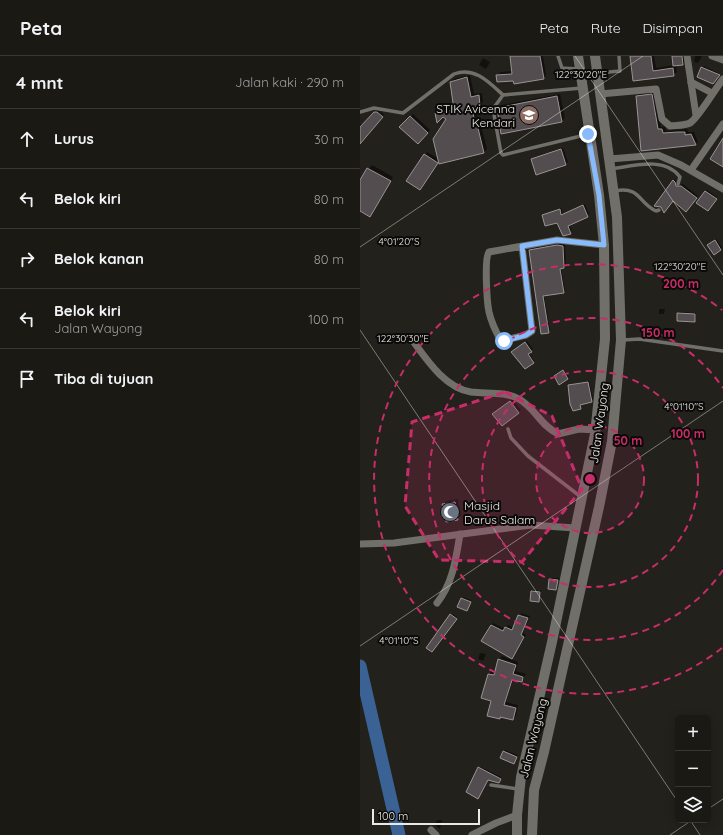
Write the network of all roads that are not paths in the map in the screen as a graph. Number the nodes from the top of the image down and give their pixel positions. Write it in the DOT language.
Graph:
graph roads {
  1 [pos="558,56"];
  2 [pos="578,56"];
  3 [pos="595,56"];
  4 [pos="619,56"];
  5 [pos="687,56"];
  6 [pos="712,56"];
  7 [pos="723,60"];
  8 [pos="580,70"];
  9 [pos="597,73"];
  10 [pos="723,79"];
  11 [pos="691,82"];
  12 [pos="584,88"];
  13 [pos="712,93"];
  14 [pos="600,94"];
  15 [pos="503,95"];
  16 [pos="360,112"];
  17 [pos="696,116"];
  18 [pos="723,124"];
  19 [pos="588,134"];
  20 [pos="611,164"];
  21 [pos="691,170"];
  22 [pos="678,184"];
  23 [pos="723,189"];
  24 [pos="614,191"];
  25 [pos="660,210"];
  26 [pos="604,245"];
  27 [pos="522,246"];
  28 [pos="410,337"];
  29 [pos="621,340"];
  30 [pos="723,351"];
  31 [pos="602,384"];
  32 [pos="618,386"];
  33 [pos="508,429"];
  34 [pos="596,430"];
  35 [pos="582,498"];
  36 [pos="575,528"];
  37 [pos="460,534"];
  38 [pos="360,544"];
  39 [pos="437,603"];
  40 [pos="491,786"];
  41 [pos="519,789"];
  42 [pos="517,815"];
  43 [pos="472,835"];
  44 [pos="517,835"];
  45 [pos="532,835"];
  1 -- 8 [label="lane"];
  2 -- 8 [label="main road, Jalan Wayong"];
  3 -- 9 [label="main road, Jalan Wayong"];
  4 -- 9 [label="lane"];
  5 -- 11 [label="street"];
  6 -- 7 [label="street"];
  8 -- 12 [label="main road, Jalan Wayong"];
  9 -- 14 [label="main road, Jalan Wayong"];
  10 -- 13 [label="street"];
  11 -- 13 [label="street"];
  11 -- 17 [label="street"];
  12 -- 15 [label="lane"];
  12 -- 19 [label="main road, Jalan Wayong"];
  13 -- 17 [label="street"];
  14 -- 17 [label="street"];
  14 -- 20 [label="main road, Jalan Wayong"];
  15 -- 16 [label="lane"];
  15 -- 19 [label="lane"];
  18 -- 21 [label="street"];
  19 -- 26 [label="main road, Jalan Wayong"];
  20 -- 21 [label="street"];
  20 -- 22 [label="lane"];
  20 -- 24 [label="main road, Jalan Wayong"];
  21 -- 23 [label="street"];
  24 -- 25 [label="lane"];
  24 -- 29 [label="main road, Jalan Wayong"];
  26 -- 27 [label="street"];
  26 -- 31 [label="main road, Jalan Wayong"];
  27 -- 27 [label="street"];
  28 -- 34 [label="street"];
  29 -- 30 [label="lane"];
  29 -- 32 [label="main road, Jalan Wayong"];
  31 -- 32 [label="main road"];
  31 -- 34 [label="main road, Jalan Wayong"];
  32 -- 45 [label="main road, Jalan Wayong"];
  33 -- 35 [label="lane"];
  34 -- 35 [label="main road, Jalan Wayong"];
  35 -- 36 [label="main road, Jalan Wayong"];
  36 -- 37 [label="street"];
  36 -- 41 [label="main road, Jalan Wayong"];
  37 -- 38 [label="street"];
  37 -- 39 [label="street"];
  40 -- 41 [label="lane"];
  41 -- 42 [label="main road, Jalan Wayong"];
  42 -- 43 [label="street"];
  42 -- 44 [label="main road, Jalan Wayong"];
}
